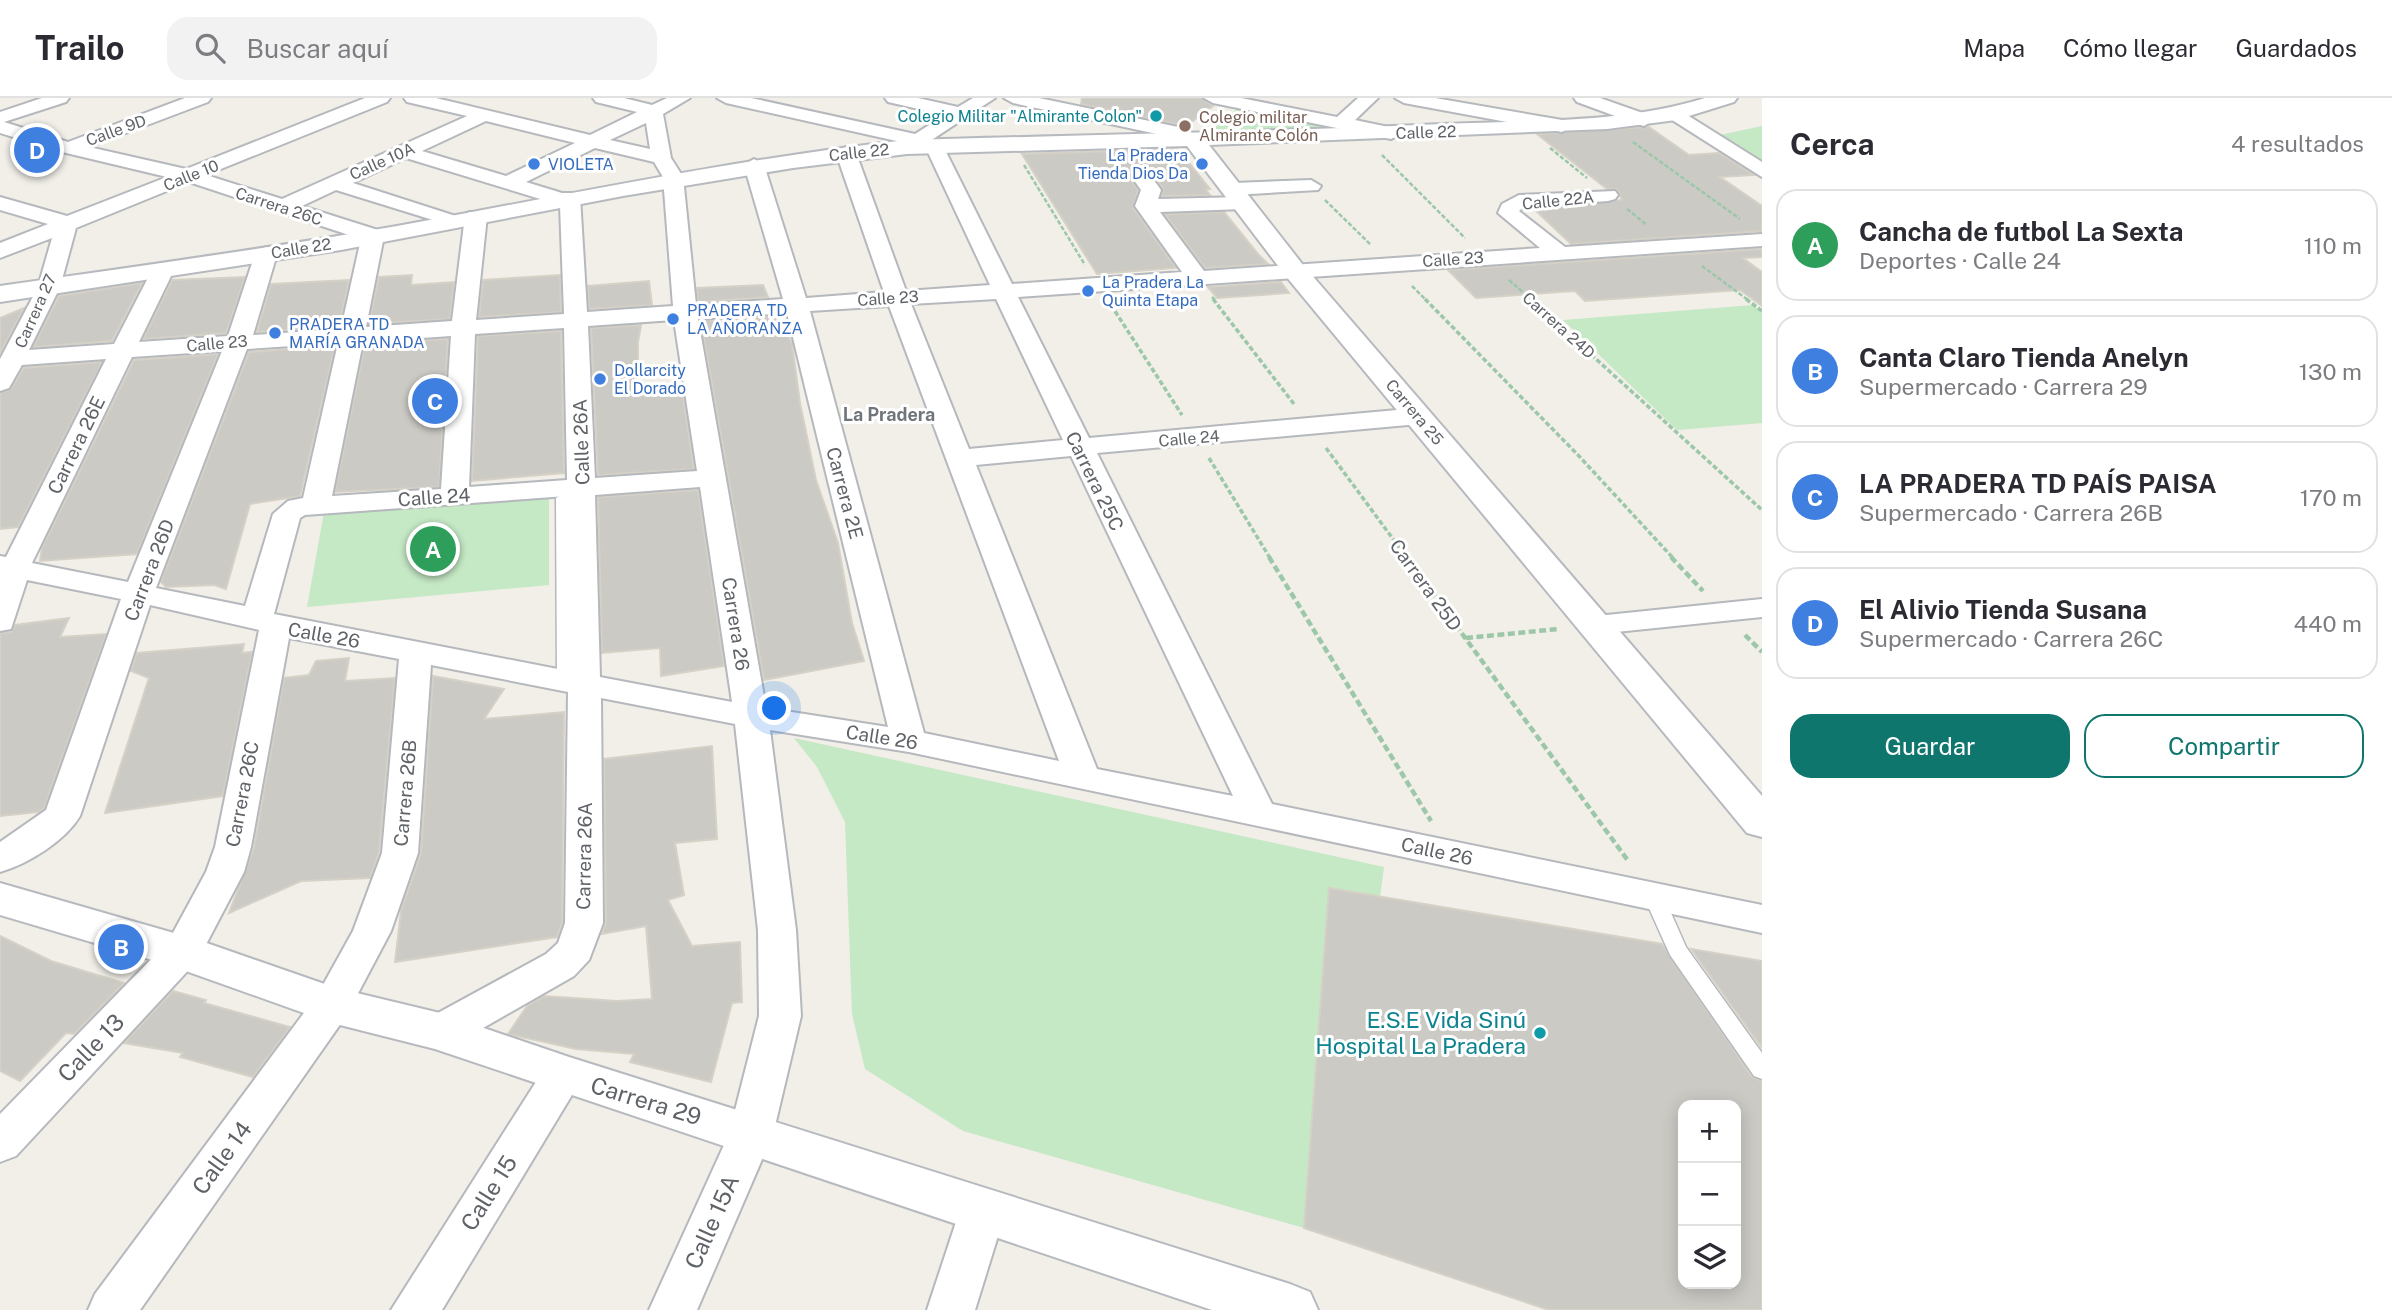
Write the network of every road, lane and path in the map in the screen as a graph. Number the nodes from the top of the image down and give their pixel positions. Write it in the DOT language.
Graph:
graph roads {
  1 [pos="60,98"];
  2 [pos="202,98"];
  3 [pos="381,98"];
  4 [pos="413,98"];
  5 [pos="602,98"];
  6 [pos="681,98"];
  7 [pos="726,98"];
  8 [pos="894,98"];
  9 [pos="986,98"];
  10 [pos="1013,98"];
  11 [pos="1213,98"];
  12 [pos="1369,98"];
  13 [pos="1404,98"];
  14 [pos="1583,98"];
  15 [pos="1727,98"];
  16 [pos="653,111"];
  17 [pos="960,113"];
  18 [pos="1676,114"];
  19 [pos="483,116"];
  20 [pos="0,118"];
  21 [pos="1219,118"];
  22 [pos="1644,120"];
  23 [pos="1607,123"];
  24 [pos="1562,126"];
  25 [pos="0,127"];
  26 [pos="1352,128"];
  27 [pos="1524,128"];
  28 [pos="591,142"];
  29 [pos="1011,144"];
  30 [pos="919,145"];
  31 [pos="69,148"];
  32 [pos="403,151"];
  33 [pos="846,153"];
  34 [pos="754,165"];
  35 [pos="667,168"];
  36 [pos="1762,172"];
  37 [pos="189,176"];
  38 [pos="1141,176"];
  39 [pos="333,183"];
  40 [pos="508,183"];
  41 [pos="1311,186"];
  42 [pos="1608,195"];
  43 [pos="1239,196"];
  44 [pos="566,198"];
  45 [pos="0,203"];
  46 [pos="1145,206"];
  47 [pos="282,207"];
  48 [pos="466,219"];
  49 [pos="1740,219"];
  50 [pos="67,223"];
  51 [pos="373,236"];
  52 [pos="1762,240"];
  53 [pos="1673,245"];
  54 [pos="0,251"];
  55 [pos="1558,252"];
  56 [pos="266,254"];
  57 [pos="1484,257"];
  58 [pos="1390,264"];
  59 [pos="1294,270"];
  60 [pos="162,272"];
  61 [pos="1196,276"];
  62 [pos="1096,283"];
  63 [pos="49,287"];
  64 [pos="1001,289"];
  65 [pos="0,294"];
  66 [pos="897,297"];
  67 [pos="796,304"];
  68 [pos="1762,311"];
  69 [pos="685,313"];
  70 [pos="577,321"];
  71 [pos="464,329"];
  72 [pos="351,334"];
  73 [pos="239,340"];
  74 [pos="123,351"];
  75 [pos="4,374"];
  76 [pos="1419,416"];
  77 [pos="1311,427"];
  78 [pos="1196,437"];
  79 [pos="1078,446"];
  80 [pos="959,458"];
  81 [pos="712,478"];
  82 [pos="573,492"];
  83 [pos="455,495"];
  84 [pos="316,505"];
  85 [pos="1762,510"];
  86 [pos="287,514"];
  87 [pos="7,567"];
  88 [pos="138,594"];
  89 [pos="1762,608"];
  90 [pos="1722,612"];
  91 [pos="0,622"];
  92 [pos="266,622"];
  93 [pos="1597,625"];
  94 [pos="1465,639"];
  95 [pos="416,651"];
  96 [pos="576,683"];
  97 [pos="751,716"];
  98 [pos="909,741"];
  99 [pos="1083,777"];
  100 [pos="1259,814"];
  101 [pos="1762,824"];
  102 [pos="1452,855"];
  103 [pos="0,859"];
  104 [pos="1654,897"];
  105 [pos="0,899"];
  106 [pos="1762,919"];
  107 [pos="181,952"];
  108 [pos="332,1005"];
  109 [pos="440,1032"];
  110 [pos="1762,1070"];
  111 [pos="563,1075"];
  112 [pos="751,1134"];
  113 [pos="0,1143"];
  114 [pos="983,1210"];
  115 [pos="1241,1302"];
  116 [pos="112,1310"];
  117 [pos="415,1310"];
  118 [pos="673,1310"];
  119 [pos="951,1310"];
  120 [pos="1290,1310"];
  1 -- 20 [label="street"];
  2 -- 31 [label="street, Calle 9D"];
  3 -- 37 [label="street, Calle 10"];
  4 -- 19 [label="street"];
  5 -- 16 [label="street"];
  6 -- 16 [label="street"];
  7 -- 30 [label="street"];
  8 -- 17 [label="street"];
  9 -- 17 [label="street"];
  10 -- 21 [label="street"];
  11 -- 21 [label="street"];
  12 -- 26 [label="street"];
  13 -- 24 [label="street"];
  14 -- 22 [label="street"];
  15 -- 18 [label="street, Calle 22"];
  16 -- 28 [label="street"];
  16 -- 35 [label="street, Carrera 26"];
  17 -- 30 [label="street"];
  18 -- 22 [label="street, Calle 22"];
  18 -- 36 [label="street"];
  19 -- 28 [label="street"];
  19 -- 32 [label="street, Calle 10A"];
  21 -- 26 [label="street, Calle 22"];
  21 -- 26 [label="street"];
  21 -- 29 [label="street, Calle 22"];
  21 -- 43 [label="street, Carrera 25"];
  22 -- 23 [label="street, Calle 22"];
  23 -- 24 [label="street, Calle 22"];
  23 -- 49 [label="path"];
  24 -- 27 [label="street, Calle 22"];
  25 -- 31 [label="street, Carrera 26C"];
  26 -- 27 [label="street, Calle 22"];
  26 -- 57 [label="path, Carrera 24D"];
  27 -- 42 [label="path"];
  28 -- 35 [label="street"];
  28 -- 40 [label="street"];
  29 -- 30 [label="street, Calle 22"];
  29 -- 62 [label="path"];
  30 -- 33 [label="street, Calle 22"];
  30 -- 64 [label="street, Carrera 25C"];
  31 -- 37 [label="street, Carrera 26C"];
  32 -- 39 [label="street, Calle 10A"];
  32 -- 40 [label="street"];
  33 -- 34 [label="street, Calle 22"];
  33 -- 66 [label="street"];
  34 -- 35 [label="street, Calle 22"];
  34 -- 67 [label="street, Carrera 2E"];
  35 -- 44 [label="street, Calle 22"];
  35 -- 69 [label="street, Carrera 26"];
  37 -- 47 [label="street, Carrera 26C"];
  37 -- 50 [label="street, Calle 10"];
  38 -- 46 [label="street"];
  39 -- 47 [label="street, Calle 10A"];
  39 -- 48 [label="street"];
  40 -- 44 [label="street"];
  41 -- 43 [label="street"];
  41 -- 58 [label="path"];
  42 -- 53 [label="path"];
  42 -- 55 [label="street, Calle 22A"];
  43 -- 46 [label="street"];
  43 -- 59 [label="street, Carrera 25"];
  44 -- 48 [label="street, Calle 22"];
  44 -- 70 [label="street, Calle 26A"];
  45 -- 50 [label="street"];
  46 -- 61 [label="street"];
  47 -- 51 [label="street, Carrera 26C"];
  48 -- 51 [label="street, Calle 22"];
  48 -- 71 [label="street"];
  50 -- 54 [label="street, Calle 10"];
  50 -- 63 [label="street, Carrera 27"];
  51 -- 56 [label="street, Calle 22"];
  51 -- 72 [label="street"];
  52 -- 53 [label="street, Calle 23"];
  53 -- 55 [label="street, Calle 23"];
  53 -- 68 [label="path"];
  55 -- 57 [label="street, Calle 23"];
  56 -- 60 [label="street, Calle 22"];
  56 -- 73 [label="street, Carrera 26D"];
  57 -- 58 [label="street, Calle 23"];
  57 -- 85 [label="path, Carrera 24D"];
  58 -- 59 [label="street, Calle 23"];
  58 -- 90 [label="path"];
  59 -- 61 [label="street, Calle 23"];
  59 -- 76 [label="street, Carrera 25"];
  60 -- 63 [label="street, Calle 22"];
  60 -- 74 [label="street, Carrera 26E"];
  61 -- 62 [label="street, Calle 23"];
  61 -- 77 [label="path, Carrera 25D"];
  62 -- 64 [label="street, Calle 23"];
  62 -- 78 [label="path"];
  63 -- 65 [label="street, Calle 22"];
  63 -- 75 [label="street, Carrera 27"];
  64 -- 66 [label="street, Calle 23"];
  64 -- 79 [label="street, Carrera 25C"];
  66 -- 67 [label="street, Calle 23"];
  66 -- 80 [label="street"];
  67 -- 69 [label="street, Calle 23"];
  67 -- 98 [label="street, Carrera 2E"];
  69 -- 70 [label="street, Calle 23"];
  69 -- 81 [label="street, Carrera 26"];
  70 -- 71 [label="street, Calle 23"];
  70 -- 82 [label="street, Calle 26A"];
  71 -- 72 [label="street, Calle 23"];
  71 -- 83 [label="street"];
  72 -- 73 [label="street, Calle 23"];
  72 -- 84 [label="street"];
  73 -- 74 [label="street, Calle 23"];
  73 -- 88 [label="street, Carrera 26D"];
  74 -- 75 [label="street, Calle 23"];
  74 -- 87 [label="street, Carrera 26E"];
  76 -- 77 [label="street, Calle 24"];
  76 -- 93 [label="street, Carrera 25"];
  77 -- 78 [label="street, Calle 24"];
  77 -- 94 [label="path, Carrera 25D"];
  78 -- 79 [label="street, Calle 24"];
  78 -- 102 [label="path"];
  79 -- 80 [label="street, Calle 24"];
  79 -- 100 [label="street, Carrera 25C"];
  80 -- 99 [label="street"];
  81 -- 82 [label="street, Calle 24"];
  81 -- 97 [label="street, Carrera 26"];
  82 -- 83 [label="street, Calle 24"];
  82 -- 96 [label="street, Calle 26A"];
  83 -- 84 [label="street, Calle 24"];
  84 -- 86 [label="street, Calle 24"];
  86 -- 92 [label="street, Carrera 26C"];
  87 -- 88 [label="street, Calle 26"];
  87 -- 91 [label="street, Carrera 26E"];
  88 -- 92 [label="street, Calle 26"];
  88 -- 103 [label="street, Carrera 26D"];
  89 -- 90 [label="street"];
  90 -- 93 [label="street"];
  92 -- 95 [label="street, Calle 26"];
  92 -- 107 [label="street, Carrera 26C"];
  93 -- 94 [label="path"];
  93 -- 101 [label="street, Carrera 25"];
  94 -- 104 [label="path, Carrera 25D"];
  95 -- 96 [label="street, Calle 26"];
  95 -- 108 [label="street, Carrera 26B"];
  96 -- 97 [label="street, Calle 26"];
  96 -- 109 [label="street, Carrera 26A"];
  97 -- 98 [label="street, Calle 26"];
  97 -- 112 [label="street, Carrera 26"];
  98 -- 99 [label="street, Calle 26"];
  99 -- 100 [label="street, Calle 26"];
  100 -- 102 [label="street, Calle 26"];
  102 -- 104 [label="street, Calle 26"];
  104 -- 106 [label="street, Calle 26"];
  104 -- 110 [label="lane"];
  105 -- 107 [label="street, Carrera 29"];
  107 -- 108 [label="street, Carrera 29"];
  107 -- 113 [label="street, Calle 13"];
  108 -- 109 [label="street, Carrera 29"];
  108 -- 116 [label="street, Calle 14"];
  109 -- 111 [label="street, Carrera 29"];
  111 -- 112 [label="street, Carrera 29"];
  111 -- 117 [label="street, Calle 15"];
  112 -- 114 [label="street, Carrera 29"];
  112 -- 118 [label="street, Calle 15A"];
  114 -- 115 [label="street, Carrera 29"];
  114 -- 119 [label="street"];
  115 -- 120 [label="street, Carrera 29"];
}
